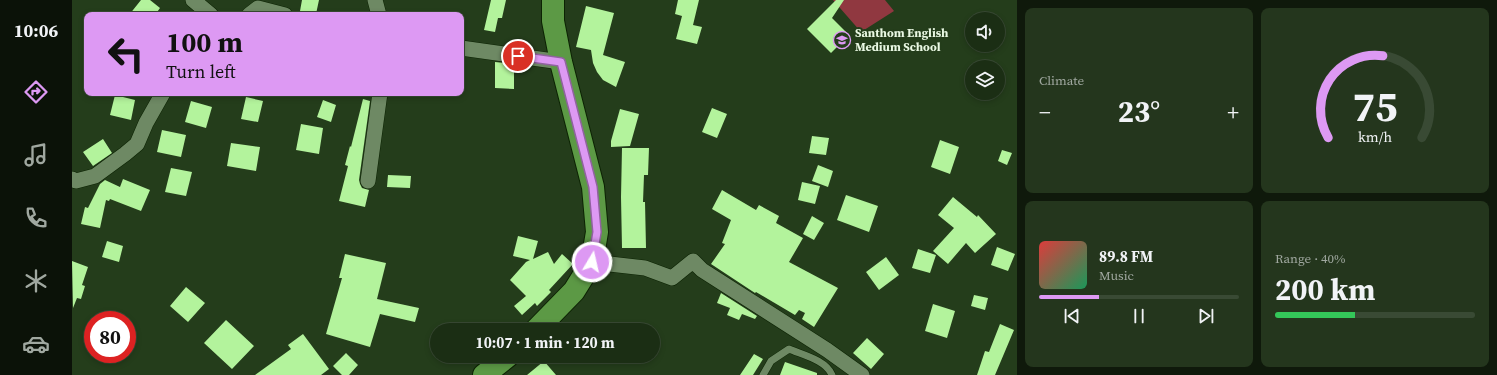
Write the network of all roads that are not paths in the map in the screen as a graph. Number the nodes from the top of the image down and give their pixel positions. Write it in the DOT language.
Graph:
graph roads {
  1 [pos="193,0"];
  2 [pos="374,0"];
  3 [pos="553,0"];
  4 [pos="207,12"];
  5 [pos="253,12"];
  6 [pos="273,12"];
  7 [pos="377,12"];
  8 [pos="464,48"];
  9 [pos="561,62"];
  10 [pos="161,96"];
  11 [pos="380,96"];
  12 [pos="72,179"];
  13 [pos="368,181"];
  14 [pos="592,262"];
  15 [pos="543,323"];
  16 [pos="499,363"];
  17 [pos="484,375"];
  18 [pos="763,375"];
  19 [pos="832,375"];
  20 [pos="862,375"];
  1 -- 4 [label="street"];
  2 -- 7 [label="street"];
  3 -- 9 [label="highway"];
  5 -- 6 [label="street"];
  8 -- 9 [label="street"];
  9 -- 14 [label="highway"];
  10 -- 12 [label="street"];
  11 -- 13 [label="street"];
  14 -- 15 [label="highway"];
  14 -- 20 [label="street"];
  16 -- 17 [label="highway"];
  18 -- 19 [label="lane"];
}
